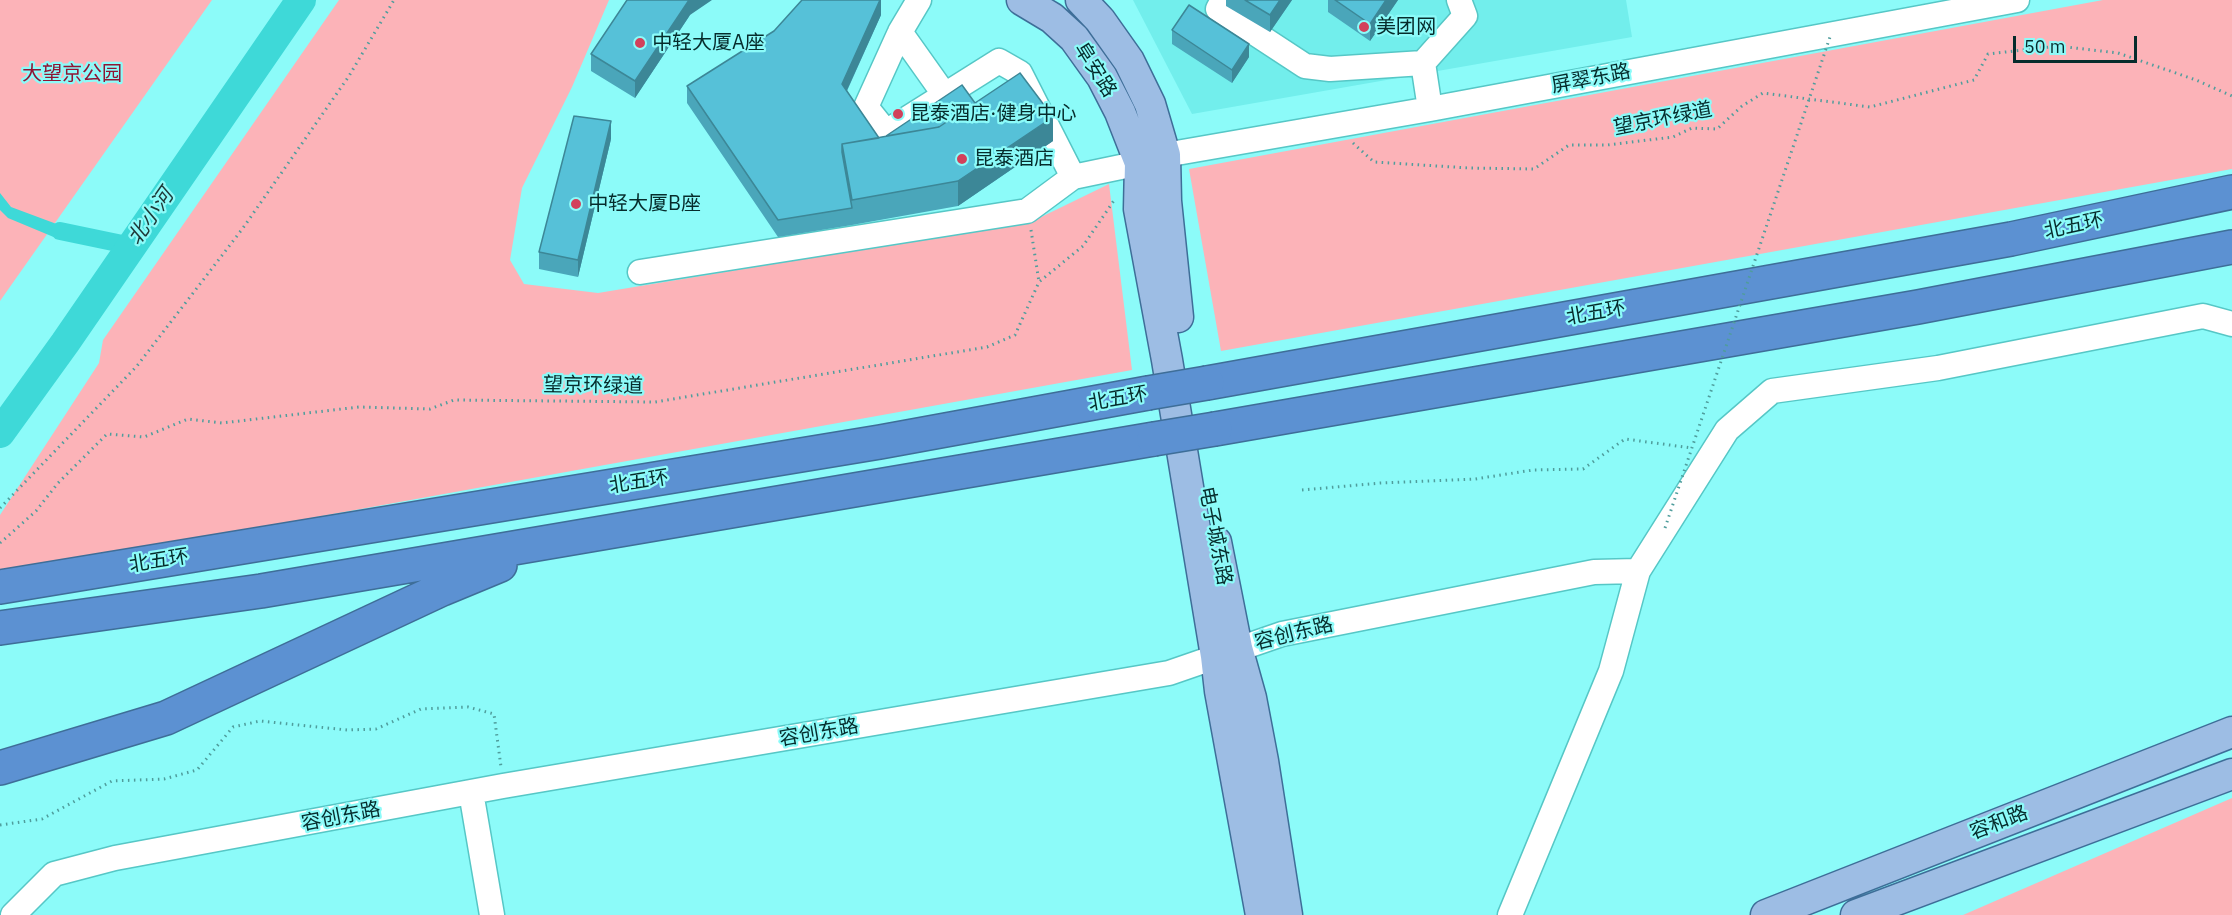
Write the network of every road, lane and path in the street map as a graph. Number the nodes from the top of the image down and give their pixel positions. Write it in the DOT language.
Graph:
graph roads {
  1 [pos="394,0"];
  2 [pos="918,0"];
  3 [pos="1022,0"];
  4 [pos="1081,0"];
  5 [pos="1459,0"];
  6 [pos="2017,0"];
  7 [pos="1215,3"];
  8 [pos="1915,9"];
  9 [pos="900,32"];
  10 [pos="1831,34"];
  11 [pos="1423,63"];
  12 [pos="944,94"];
  13 [pos="2232,96"];
  14 [pos="1810,98"];
  15 [pos="1430,110"];
  16 [pos="1333,126"];
  17 [pos="1152,159"];
  18 [pos="1073,177"];
  19 [pos="2232,192"];
  20 [pos="1027,211"];
  21 [pos="2232,248"];
  22 [pos="640,272"];
  23 [pos="1039,282"];
  24 [pos="2232,324"];
  25 [pos="1692,448"];
  26 [pos="1302,490"];
  27 [pos="0,508"];
  28 [pos="1665,528"];
  29 [pos="556,542"];
  30 [pos="0,543"];
  31 [pos="1638,571"];
  32 [pos="0,587"];
  33 [pos="261,591"];
  34 [pos="0,628"];
  35 [pos="0,648"];
  36 [pos="1226,652"];
  37 [pos="166,718"];
  38 [pos="2232,732"];
  39 [pos="0,768"];
  40 [pos="2232,774"];
  41 [pos="0,786"];
  42 [pos="503,786"];
  43 [pos="471,792"];
  44 [pos="0,825"];
  45 [pos="13,915"];
  46 [pos="492,915"];
  47 [pos="1261,915"];
  48 [pos="1287,915"];
  49 [pos="1510,915"];
  50 [pos="1766,915"];
  51 [pos="1857,915"];
  1 -- 27 [label="path"];
  2 -- 9 [label="street"];
  3 -- 17 [label="main road, 阜安路"];
  4 -- 17 [label="main road, 阜安路"];
  5 -- 11 [label="street"];
  6 -- 8 [label="street, 屏翠东路"];
  7 -- 11 [label="street"];
  8 -- 10 [label="street, 屏翠东路"];
  9 -- 12 [label="street"];
  9 -- 12 [label="street"];
  10 -- 14 [label="path, bridge"];
  10 -- 15 [label="street, 屏翠东路"];
  11 -- 15 [label="street"];
  12 -- 18 [label="street"];
  13 -- 14 [label="path, 望京环绿道"];
  14 -- 16 [label="path, 望京环绿道"];
  14 -- 25 [label="path, bridge"];
  15 -- 16 [label="street, 屏翠东路"];
  16 -- 17 [label="street, 屏翠东路"];
  17 -- 18 [label="street, 屏翠东路"];
  17 -- 23 [label="path, 望京环绿道"];
  17 -- 36 [label="main road, 电子城东路"];
  18 -- 20 [label="street"];
  19 -- 32 [label="highway, 北五环, bridge"];
  20 -- 22 [label="street"];
  20 -- 23 [label="path"];
  21 -- 29 [label="highway, bridge"];
  23 -- 30 [label="path, 望京环绿道"];
  24 -- 28 [label="street"];
  25 -- 26 [label="path"];
  25 -- 28 [label="path, bridge"];
  28 -- 31 [label="street"];
  29 -- 33 [label="highway"];
  29 -- 37 [label="highway"];
  31 -- 36 [label="street, 容创东路"];
  31 -- 49 [label="street"];
  33 -- 34 [label="highway"];
  33 -- 35 [label="highway"];
  36 -- 42 [label="street, 容创东路"];
  36 -- 47 [label="main road, 电子城东路"];
  36 -- 48 [label="main road, 电子城东路"];
  37 -- 39 [label="highway"];
  37 -- 41 [label="highway"];
  38 -- 50 [label="main road, 容和路"];
  40 -- 51 [label="main road, 容和路"];
  42 -- 43 [label="street, 容创东路"];
  42 -- 44 [label="path"];
  43 -- 45 [label="street, 容创东路"];
  43 -- 46 [label="street"];
}
